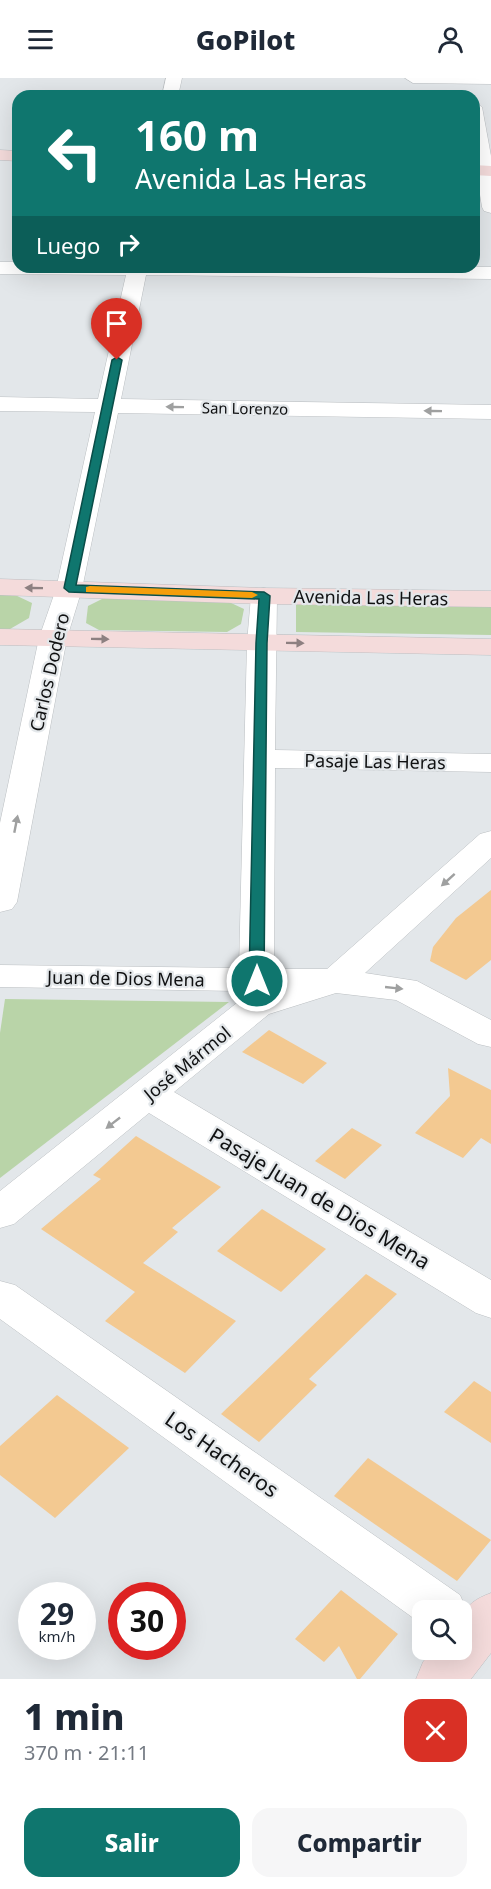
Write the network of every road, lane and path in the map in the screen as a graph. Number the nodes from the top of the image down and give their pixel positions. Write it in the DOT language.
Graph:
graph roads {
  1 [pos="413,78"];
  2 [pos="469,78"];
  3 [pos="491,79"];
  4 [pos="480,146"];
  5 [pos="483,166"];
  6 [pos="491,207"];
  7 [pos="136,273"];
  8 [pos="0,404"];
  9 [pos="107,406"];
  10 [pos="491,412"];
  11 [pos="0,587"];
  12 [pos="69,588"];
  13 [pos="264,596"];
  14 [pos="491,598"];
  15 [pos="0,637"];
  16 [pos="53,638"];
  17 [pos="261,643"];
  18 [pos="491,647"];
  19 [pos="260,759"];
  20 [pos="491,763"];
  21 [pos="491,841"];
  22 [pos="0,902"];
  23 [pos="0,976"];
  24 [pos="336,981"];
  25 [pos="256,994"];
  26 [pos="491,1035"];
  27 [pos="149,1095"];
  28 [pos="0,1212"];
  29 [pos="0,1298"];
  30 [pos="491,1301"];
  31 [pos="438,1600"];
  32 [pos="450,1660"];
  33 [pos="441,1679"];
  1 -- 2 [label="street"];
  2 -- 3 [label="street"];
  4 -- 5 [label="street"];
  5 -- 6 [label="street"];
  7 -- 9 [label="street, Carlos Dodero"];
  8 -- 9 [label="street, San Lorenzo"];
  10 -- 9 [label="street, San Lorenzo, one-way"];
  9 -- 12 [label="street, Carlos Dodero"];
  12 -- 11 [label="main road, Avenida Las Heras, one-way"];
  12 -- 13 [label="main road, Avenida Las Heras"];
  12 -- 16 [label="street, Carlos Dodero"];
  13 -- 14 [label="main road, Avenida Las Heras"];
  13 -- 17 [label="street"];
  15 -- 16 [label="main road"];
  16 -- 17 [label="main road, one-way"];
  22 -- 16 [label="street, Carlos Dodero, one-way"];
  17 -- 18 [label="main road, one-way"];
  17 -- 19 [label="street"];
  19 -- 20 [label="street, Pasaje Las Heras"];
  19 -- 25 [label="street"];
  21 -- 24 [label="street, José Mármol, one-way"];
  23 -- 25 [label="street, Juan de Dios Mena"];
  24 -- 25 [label="street, José Mármol"];
  24 -- 26 [label="street, one-way"];
  25 -- 27 [label="street, José Mármol"];
  27 -- 28 [label="street, José Mármol, one-way"];
  27 -- 30 [label="street, Pasaje Juan de Dios Mena"];
  29 -- 31 [label="street, Los Hacheros"];
  32 -- 33 [label="main road"];
}
